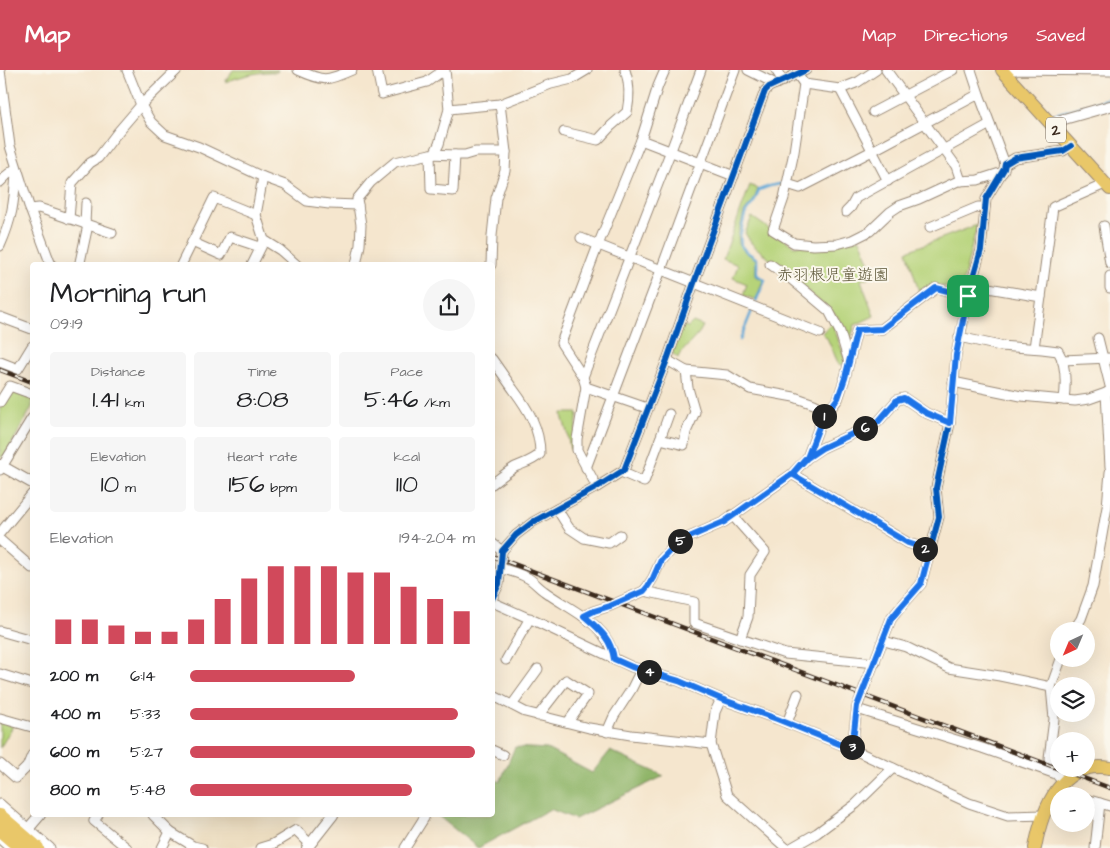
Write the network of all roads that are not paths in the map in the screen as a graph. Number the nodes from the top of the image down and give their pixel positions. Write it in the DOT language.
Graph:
graph roads {
  1 [pos="0,70"];
  2 [pos="9,70"];
  3 [pos="127,70"];
  4 [pos="177,70"];
  5 [pos="298,70"];
  6 [pos="352,70"];
  7 [pos="377,70"];
  8 [pos="444,70"];
  9 [pos="587,70"];
  10 [pos="625,70"];
  11 [pos="665,70"];
  12 [pos="701,70"];
  13 [pos="735,70"];
  14 [pos="748,70"];
  15 [pos="776,70"];
  16 [pos="806,70"];
  17 [pos="876,70"];
  18 [pos="886,70"];
  19 [pos="953,70"];
  20 [pos="971,70"];
  21 [pos="1004,71"];
  22 [pos="1110,71"];
  23 [pos="797,74"];
  24 [pos="780,83"];
  25 [pos="3,84"];
  26 [pos="804,84"];
  27 [pos="840,89"];
  28 [pos="979,94"];
  29 [pos="904,96"];
  30 [pos="500,104"];
  31 [pos="141,105"];
  32 [pos="1110,106"];
  33 [pos="449,109"];
  34 [pos="873,112"];
  35 [pos="924,123"];
  36 [pos="1050,123"];
  37 [pos="990,124"];
  38 [pos="564,132"];
  39 [pos="641,140"];
  40 [pos="0,146"];
  41 [pos="10,146"];
  42 [pos="1071,146"];
  43 [pos="944,150"];
  44 [pos="872,151"];
  45 [pos="506,152"];
  46 [pos="670,153"];
  47 [pos="432,154"];
  48 [pos="455,155"];
  49 [pos="700,164"];
  50 [pos="16,168"];
  51 [pos="1004,168"];
  52 [pos="734,176"];
  53 [pos="263,177"];
  54 [pos="888,181"];
  55 [pos="961,181"];
  56 [pos="0,182"];
  57 [pos="787,184"];
  58 [pos="1107,186"];
  59 [pos="86,203"];
  60 [pos="358,206"];
  61 [pos="985,207"];
  62 [pos="30,209"];
  63 [pos="846,212"];
  64 [pos="256,215"];
  65 [pos="68,218"];
  66 [pos="86,224"];
  67 [pos="1104,226"];
  68 [pos="930,227"];
  69 [pos="3,230"];
  70 [pos="112,233"];
  71 [pos="581,238"];
  72 [pos="192,242"];
  73 [pos="262,244"];
  74 [pos="598,245"];
  75 [pos="0,246"];
  76 [pos="630,258"];
  77 [pos="49,262"];
  78 [pos="80,262"];
  79 [pos="182,262"];
  80 [pos="253,262"];
  81 [pos="292,262"];
  82 [pos="357,262"];
  83 [pos="491,262"];
  84 [pos="1110,263"];
  85 [pos="770,264"];
  86 [pos="661,270"];
  87 [pos="1110,276"];
  88 [pos="694,283"];
  89 [pos="971,285"];
  90 [pos="1110,288"];
  91 [pos="968,296"];
  92 [pos="1040,296"];
  93 [pos="0,316"];
  94 [pos="30,328"];
  95 [pos="820,333"];
  96 [pos="959,338"];
  97 [pos="1098,338"];
  98 [pos="1034,348"];
  99 [pos="30,349"];
  100 [pos="1107,358"];
  101 [pos="667,360"];
  102 [pos="1062,360"];
  103 [pos="0,362"];
  104 [pos="849,362"];
  105 [pos="495,363"];
  106 [pos="686,371"];
  107 [pos="584,382"];
  108 [pos="953,382"];
  109 [pos="1109,390"];
  110 [pos="30,393"];
  111 [pos="614,396"];
  112 [pos="1064,400"];
  113 [pos="0,402"];
  114 [pos="648,408"];
  115 [pos="828,411"];
  116 [pos="669,414"];
  117 [pos="30,421"];
  118 [pos="950,423"];
  119 [pos="660,439"];
  120 [pos="807,458"];
  121 [pos="1,467"];
  122 [pos="1110,467"];
  123 [pos="586,468"];
  124 [pos="620,472"];
  125 [pos="1110,472"];
  126 [pos="792,474"];
  127 [pos="495,482"];
  128 [pos="30,483"];
  129 [pos="597,487"];
  130 [pos="30,496"];
  131 [pos="1109,507"];
  132 [pos="557,509"];
  133 [pos="732,515"];
  134 [pos="0,533"];
  135 [pos="620,535"];
  136 [pos="0,540"];
  137 [pos="495,545"];
  138 [pos="930,550"];
  139 [pos="502,551"];
  140 [pos="30,566"];
  141 [pos="501,568"];
  142 [pos="644,591"];
  143 [pos="495,593"];
  144 [pos="495,601"];
  145 [pos="584,616"];
  146 [pos="530,618"];
  147 [pos="1079,622"];
  148 [pos="0,630"];
  149 [pos="30,639"];
  150 [pos="740,639"];
  151 [pos="884,641"];
  152 [pos="614,659"];
  153 [pos="506,660"];
  154 [pos="875,663"];
  155 [pos="538,669"];
  156 [pos="640,670"];
  157 [pos="0,674"];
  158 [pos="30,683"];
  159 [pos="1050,687"];
  160 [pos="798,694"];
  161 [pos="495,696"];
  162 [pos="721,699"];
  163 [pos="512,705"];
  164 [pos="857,708"];
  165 [pos="538,716"];
  166 [pos="0,718"];
  167 [pos="568,722"];
  168 [pos="787,723"];
  169 [pos="30,727"];
  170 [pos="607,732"];
  171 [pos="711,744"];
  172 [pos="852,749"];
  173 [pos="495,751"];
  174 [pos="503,755"];
  175 [pos="30,759"];
  176 [pos="0,764"];
  177 [pos="894,768"];
  178 [pos="1095,768"];
  179 [pos="1110,768"];
  180 [pos="1070,777"];
  181 [pos="1063,782"];
  182 [pos="1059,787"];
  183 [pos="1095,802"];
  184 [pos="1100,803"];
  185 [pos="0,804"];
  186 [pos="1050,806"];
  187 [pos="1110,806"];
  188 [pos="0,816"];
  189 [pos="38,817"];
  190 [pos="97,817"];
  191 [pos="155,817"];
  192 [pos="331,817"];
  193 [pos="424,817"];
  194 [pos="28,829"];
  195 [pos="0,830"];
  196 [pos="170,832"];
  197 [pos="0,839"];
  198 [pos="309,846"];
  199 [pos="10,848"];
  200 [pos="21,848"];
  201 [pos="37,848"];
  202 [pos="50,848"];
  203 [pos="127,848"];
  204 [pos="162,848"];
  205 [pos="202,848"];
  206 [pos="260,848"];
  207 [pos="405,848"];
  208 [pos="786,848"];
  209 [pos="791,848"];
  210 [pos="1035,848"];
  211 [pos="1095,848"];
  1 -- 25 [label="street"];
  2 -- 25 [label="street"];
  3 -- 31 [label="street"];
  4 -- 31 [label="street"];
  5 -- 6 [label="street"];
  7 -- 8 [label="street"];
  8 -- 33 [label="street"];
  9 -- 30 [label="street"];
  10 -- 38 [label="street"];
  11 -- 39 [label="street"];
  12 -- 46 [label="street"];
  13 -- 49 [label="street"];
  14 -- 24 [label="street"];
  15 -- 24 [label="street"];
  16 -- 23 [label="street"];
  17 -- 27 [label="street"];
  18 -- 29 [label="street"];
  19 -- 29 [label="street"];
  20 -- 28 [label="street"];
  21 -- 22 [label="street"];
  21 -- 36 [label="main road, 2"];
  23 -- 24 [label="street"];
  23 -- 26 [label="street"];
  24 -- 52 [label="street"];
  25 -- 41 [label="street"];
  26 -- 27 [label="street"];
  26 -- 57 [label="street"];
  27 -- 44 [label="street"];
  28 -- 35 [label="street"];
  28 -- 37 [label="street"];
  29 -- 34 [label="street"];
  29 -- 35 [label="street"];
  30 -- 33 [label="street"];
  30 -- 45 [label="street"];
  31 -- 53 [label="street"];
  31 -- 65 [label="street"];
  32 -- 36 [label="street"];
  33 -- 47 [label="street"];
  35 -- 43 [label="street"];
  35 -- 44 [label="street"];
  36 -- 42 [label="main road, 2"];
  37 -- 43 [label="street"];
  37 -- 51 [label="street"];
  39 -- 46 [label="street"];
  39 -- 74 [label="street"];
  40 -- 41 [label="street"];
  41 -- 50 [label="street"];
  42 -- 51 [label="street"];
  42 -- 58 [label="main road, 2"];
  43 -- 54 [label="street"];
  43 -- 55 [label="street"];
  44 -- 54 [label="street"];
  44 -- 57 [label="street"];
  45 -- 48 [label="street"];
  45 -- 83 [label="street"];
  46 -- 49 [label="street"];
  46 -- 76 [label="street"];
  47 -- 48 [label="street"];
  47 -- 48 [label="street"];
  47 -- 60 [label="street"];
  49 -- 52 [label="street"];
  49 -- 86 [label="street"];
  50 -- 56 [label="street"];
  50 -- 62 [label="street"];
  50 -- 69 [label="street"];
  51 -- 55 [label="street"];
  51 -- 61 [label="street"];
  52 -- 88 [label="street"];
  53 -- 60 [label="street"];
  53 -- 64 [label="street"];
  54 -- 63 [label="street"];
  55 -- 57 [label="street"];
  58 -- 92 [label="street"];
  59 -- 66 [label="street"];
  60 -- 82 [label="street"];
  61 -- 68 [label="street"];
  61 -- 89 [label="street"];
  62 -- 65 [label="street"];
  62 -- 77 [label="street"];
  64 -- 72 [label="street"];
  64 -- 73 [label="street"];
  65 -- 66 [label="street"];
  66 -- 70 [label="street"];
  66 -- 78 [label="street"];
  67 -- 84 [label="street"];
  69 -- 75 [label="street"];
  71 -- 74 [label="street"];
  72 -- 73 [label="street"];
  72 -- 79 [label="street"];
  73 -- 80 [label="street"];
  73 -- 81 [label="street"];
  74 -- 76 [label="street"];
  74 -- 107 [label="street"];
  76 -- 86 [label="street"];
  76 -- 107 [label="street"];
  85 -- 104 [label="street"];
  86 -- 88 [label="street"];
  86 -- 111 [label="street"];
  87 -- 90 [label="street"];
  88 -- 95 [label="street"];
  88 -- 101 [label="street"];
  89 -- 91 [label="street"];
  89 -- 92 [label="street"];
  91 -- 96 [label="street"];
  91 -- 104 [label="street"];
  92 -- 98 [label="street"];
  93 -- 94 [label="street"];
  96 -- 98 [label="street"];
  96 -- 108 [label="street"];
  97 -- 100 [label="street"];
  98 -- 102 [label="street"];
  99 -- 103 [label="street"];
  100 -- 102 [label="street"];
  100 -- 109 [label="street"];
  101 -- 106 [label="street"];
  101 -- 114 [label="street"];
  102 -- 112 [label="street"];
  104 -- 115 [label="street"];
  105 -- 127 [label="street"];
  106 -- 115 [label="street"];
  106 -- 119 [label="street"];
  107 -- 111 [label="street"];
  107 -- 123 [label="street"];
  108 -- 112 [label="street"];
  108 -- 118 [label="street"];
  109 -- 112 [label="street"];
  109 -- 122 [label="street"];
  110 -- 113 [label="street"];
  111 -- 114 [label="street"];
  111 -- 123 [label="street"];
  114 -- 124 [label="street"];
  115 -- 120 [label="street"];
  116 -- 119 [label="street"];
  117 -- 121 [label="street"];
  118 -- 120 [label="street"];
  118 -- 138 [label="street"];
  119 -- 124 [label="street"];
  120 -- 126 [label="street"];
  121 -- 128 [label="street"];
  123 -- 129 [label="street"];
  124 -- 129 [label="street"];
  125 -- 131 [label="street"];
  126 -- 133 [label="street"];
  126 -- 138 [label="street"];
  129 -- 132 [label="street"];
  130 -- 134 [label="street"];
  131 -- 147 [label="street"];
  132 -- 135 [label="street"];
  132 -- 139 [label="street"];
  133 -- 142 [label="street"];
  133 -- 150 [label="street"];
  136 -- 140 [label="street"];
  137 -- 139 [label="street"];
  138 -- 151 [label="street"];
  139 -- 141 [label="street"];
  141 -- 143 [label="street"];
  141 -- 145 [label="street"];
  142 -- 145 [label="street"];
  142 -- 150 [label="street"];
  144 -- 146 [label="street"];
  145 -- 152 [label="street"];
  146 -- 152 [label="street"];
  146 -- 153 [label="street"];
  148 -- 149 [label="street"];
  150 -- 154 [label="street"];
  151 -- 154 [label="street"];
  151 -- 159 [label="street"];
  152 -- 156 [label="street"];
  154 -- 164 [label="street, bridge"];
  155 -- 163 [label="street"];
  156 -- 162 [label="street"];
  156 -- 170 [label="street"];
  157 -- 158 [label="street"];
  160 -- 168 [label="street"];
  161 -- 163 [label="street"];
  162 -- 168 [label="street"];
  162 -- 171 [label="street"];
  163 -- 165 [label="street"];
  164 -- 172 [label="street"];
  164 -- 181 [label="street"];
  165 -- 167 [label="street"];
  165 -- 167 [label="street"];
  166 -- 169 [label="street"];
  167 -- 170 [label="street"];
  168 -- 172 [label="street"];
  170 -- 171 [label="street"];
  171 -- 208 [label="street"];
  172 -- 177 [label="street"];
  173 -- 174 [label="street"];
  175 -- 176 [label="street"];
  177 -- 186 [label="street"];
  177 -- 209 [label="street"];
  178 -- 179 [label="main road"];
  180 -- 181 [label="main road"];
  181 -- 182 [label="main road"];
  183 -- 184 [label="street"];
  184 -- 187 [label="street"];
  184 -- 211 [label="street"];
  185 -- 194 [label="street"];
  186 -- 210 [label="main road"];
  188 -- 201 [label="highway"];
  189 -- 194 [label="street"];
  190 -- 203 [label="street"];
  191 -- 196 [label="street"];
  192 -- 198 [label="street"];
  193 -- 207 [label="street"];
  194 -- 202 [label="street"];
  195 -- 200 [label="highway"];
  196 -- 204 [label="street"];
  196 -- 205 [label="street"];
  197 -- 199 [label="street"];
  198 -- 206 [label="street"];
}
